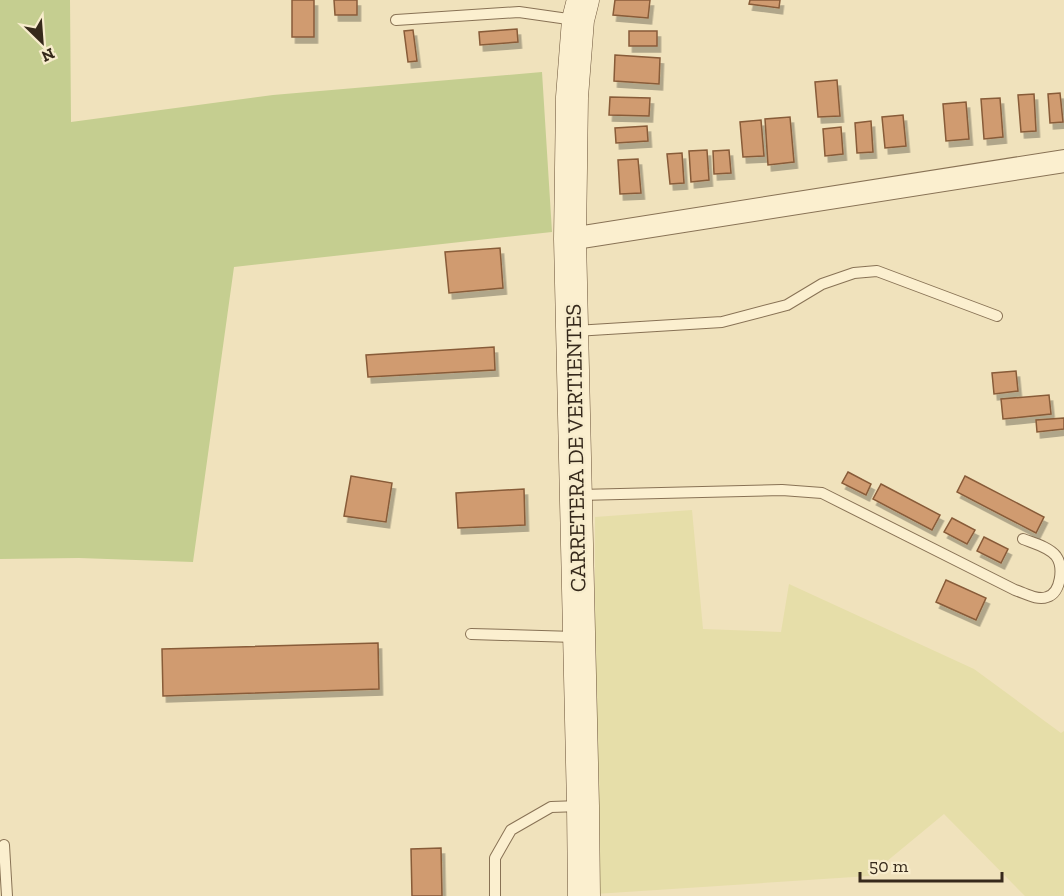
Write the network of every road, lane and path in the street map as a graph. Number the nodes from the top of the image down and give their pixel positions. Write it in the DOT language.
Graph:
graph roads {
  1 [pos="580,10"];
  2 [pos="396,20"];
  3 [pos="1064,161"];
  4 [pos="570,239"];
  5 [pos="997,316"];
  6 [pos="572,331"];
  7 [pos="576,495"];
  8 [pos="1023,539"];
  9 [pos="471,634"];
  10 [pos="579,637"];
  11 [pos="583,806"];
  12 [pos="4,845"];
  13 [pos="6,896"];
  14 [pos="495,896"];
  15 [pos="584,896"];
  1 -- 2 [label="lane"];
  1 -- 4 [label="main road, CARRETERA DE VERTIENTES"];
  3 -- 4 [label="street"];
  4 -- 6 [label="main road, CARRETERA DE VERTIENTES"];
  5 -- 6 [label="lane"];
  6 -- 7 [label="main road, CARRETERA DE VERTIENTES"];
  7 -- 8 [label="lane"];
  7 -- 10 [label="main road, CARRETERA DE VERTIENTES"];
  9 -- 10 [label="lane"];
  10 -- 11 [label="main road, CARRETERA DE VERTIENTES"];
  11 -- 14 [label="lane"];
  11 -- 15 [label="main road, CARRETERA DE VERTIENTES"];
  12 -- 13 [label="lane"];
}
